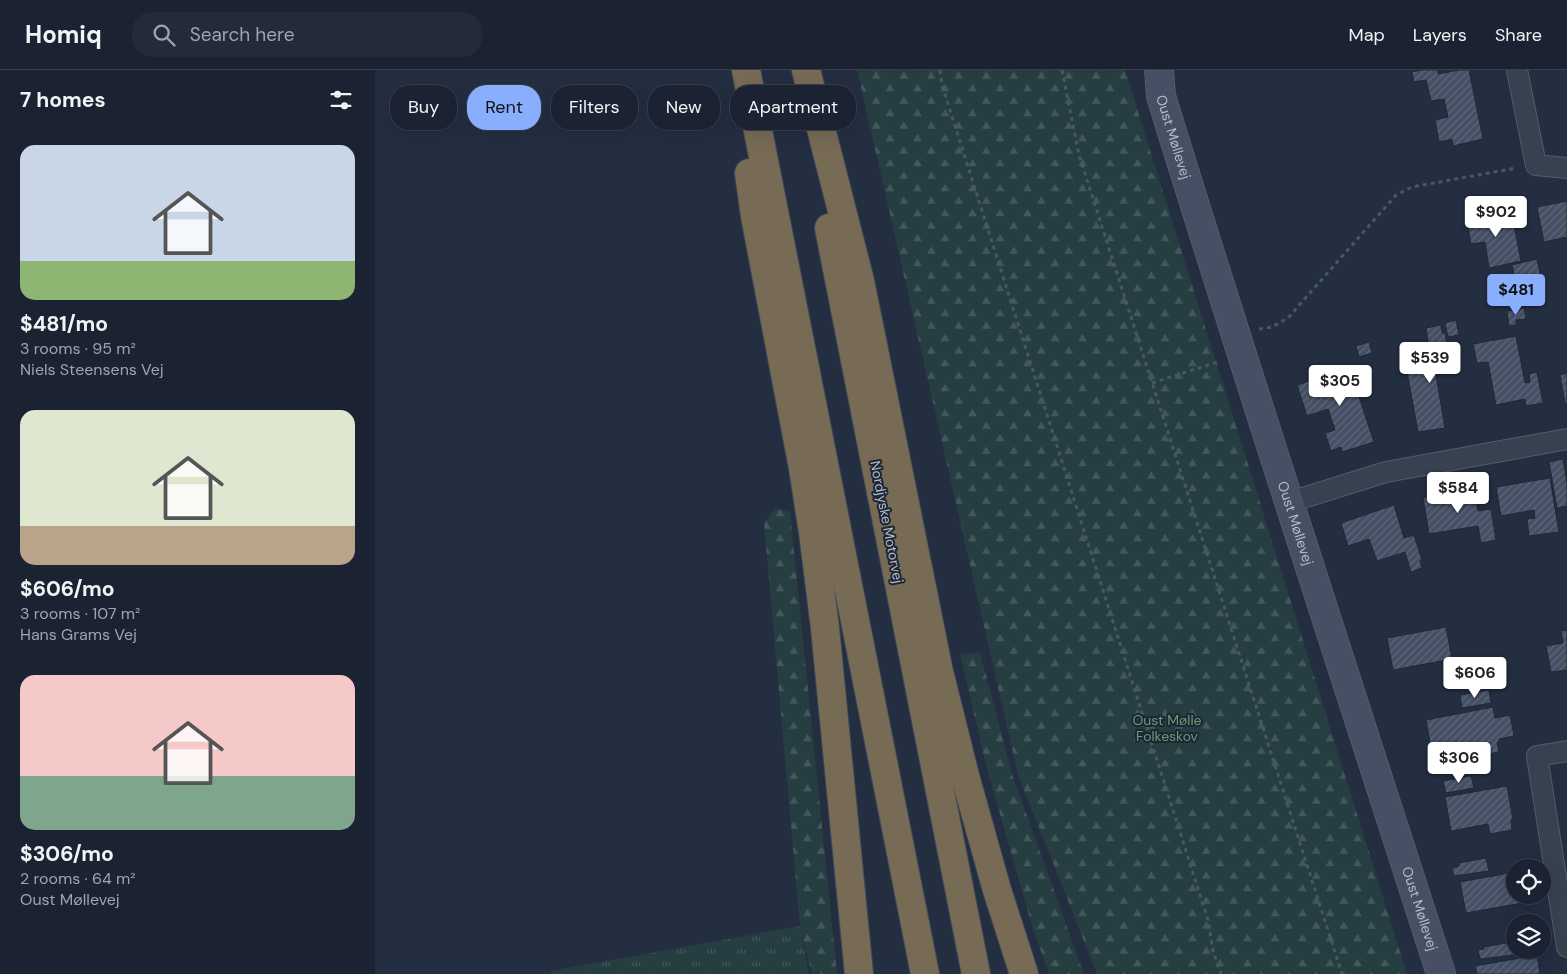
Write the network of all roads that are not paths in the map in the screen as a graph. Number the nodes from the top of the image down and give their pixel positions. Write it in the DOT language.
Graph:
graph roads {
  1 [pos="733,70"];
  2 [pos="746,70"];
  3 [pos="797,70"];
  4 [pos="806,70"];
  5 [pos="1159,70"];
  6 [pos="1517,70"];
  7 [pos="1567,168"];
  8 [pos="1567,439"];
  9 [pos="1290,502"];
  10 [pos="1567,750"];
  11 [pos="1567,947"];
  12 [pos="859,974"];
  13 [pos="925,974"];
  14 [pos="976,974"];
  15 [pos="1024,974"];
  16 [pos="1441,974"];
  1 -- 12 [label="highway"];
  2 -- 13 [label="highway"];
  3 -- 14 [label="highway, Nordjyske Motorvej"];
  4 -- 15 [label="highway"];
  5 -- 9 [label="street, Oust Møllevej"];
  6 -- 7 [label="street"];
  8 -- 9 [label="street"];
  9 -- 16 [label="street, Oust Møllevej"];
  10 -- 11 [label="street"];
}
